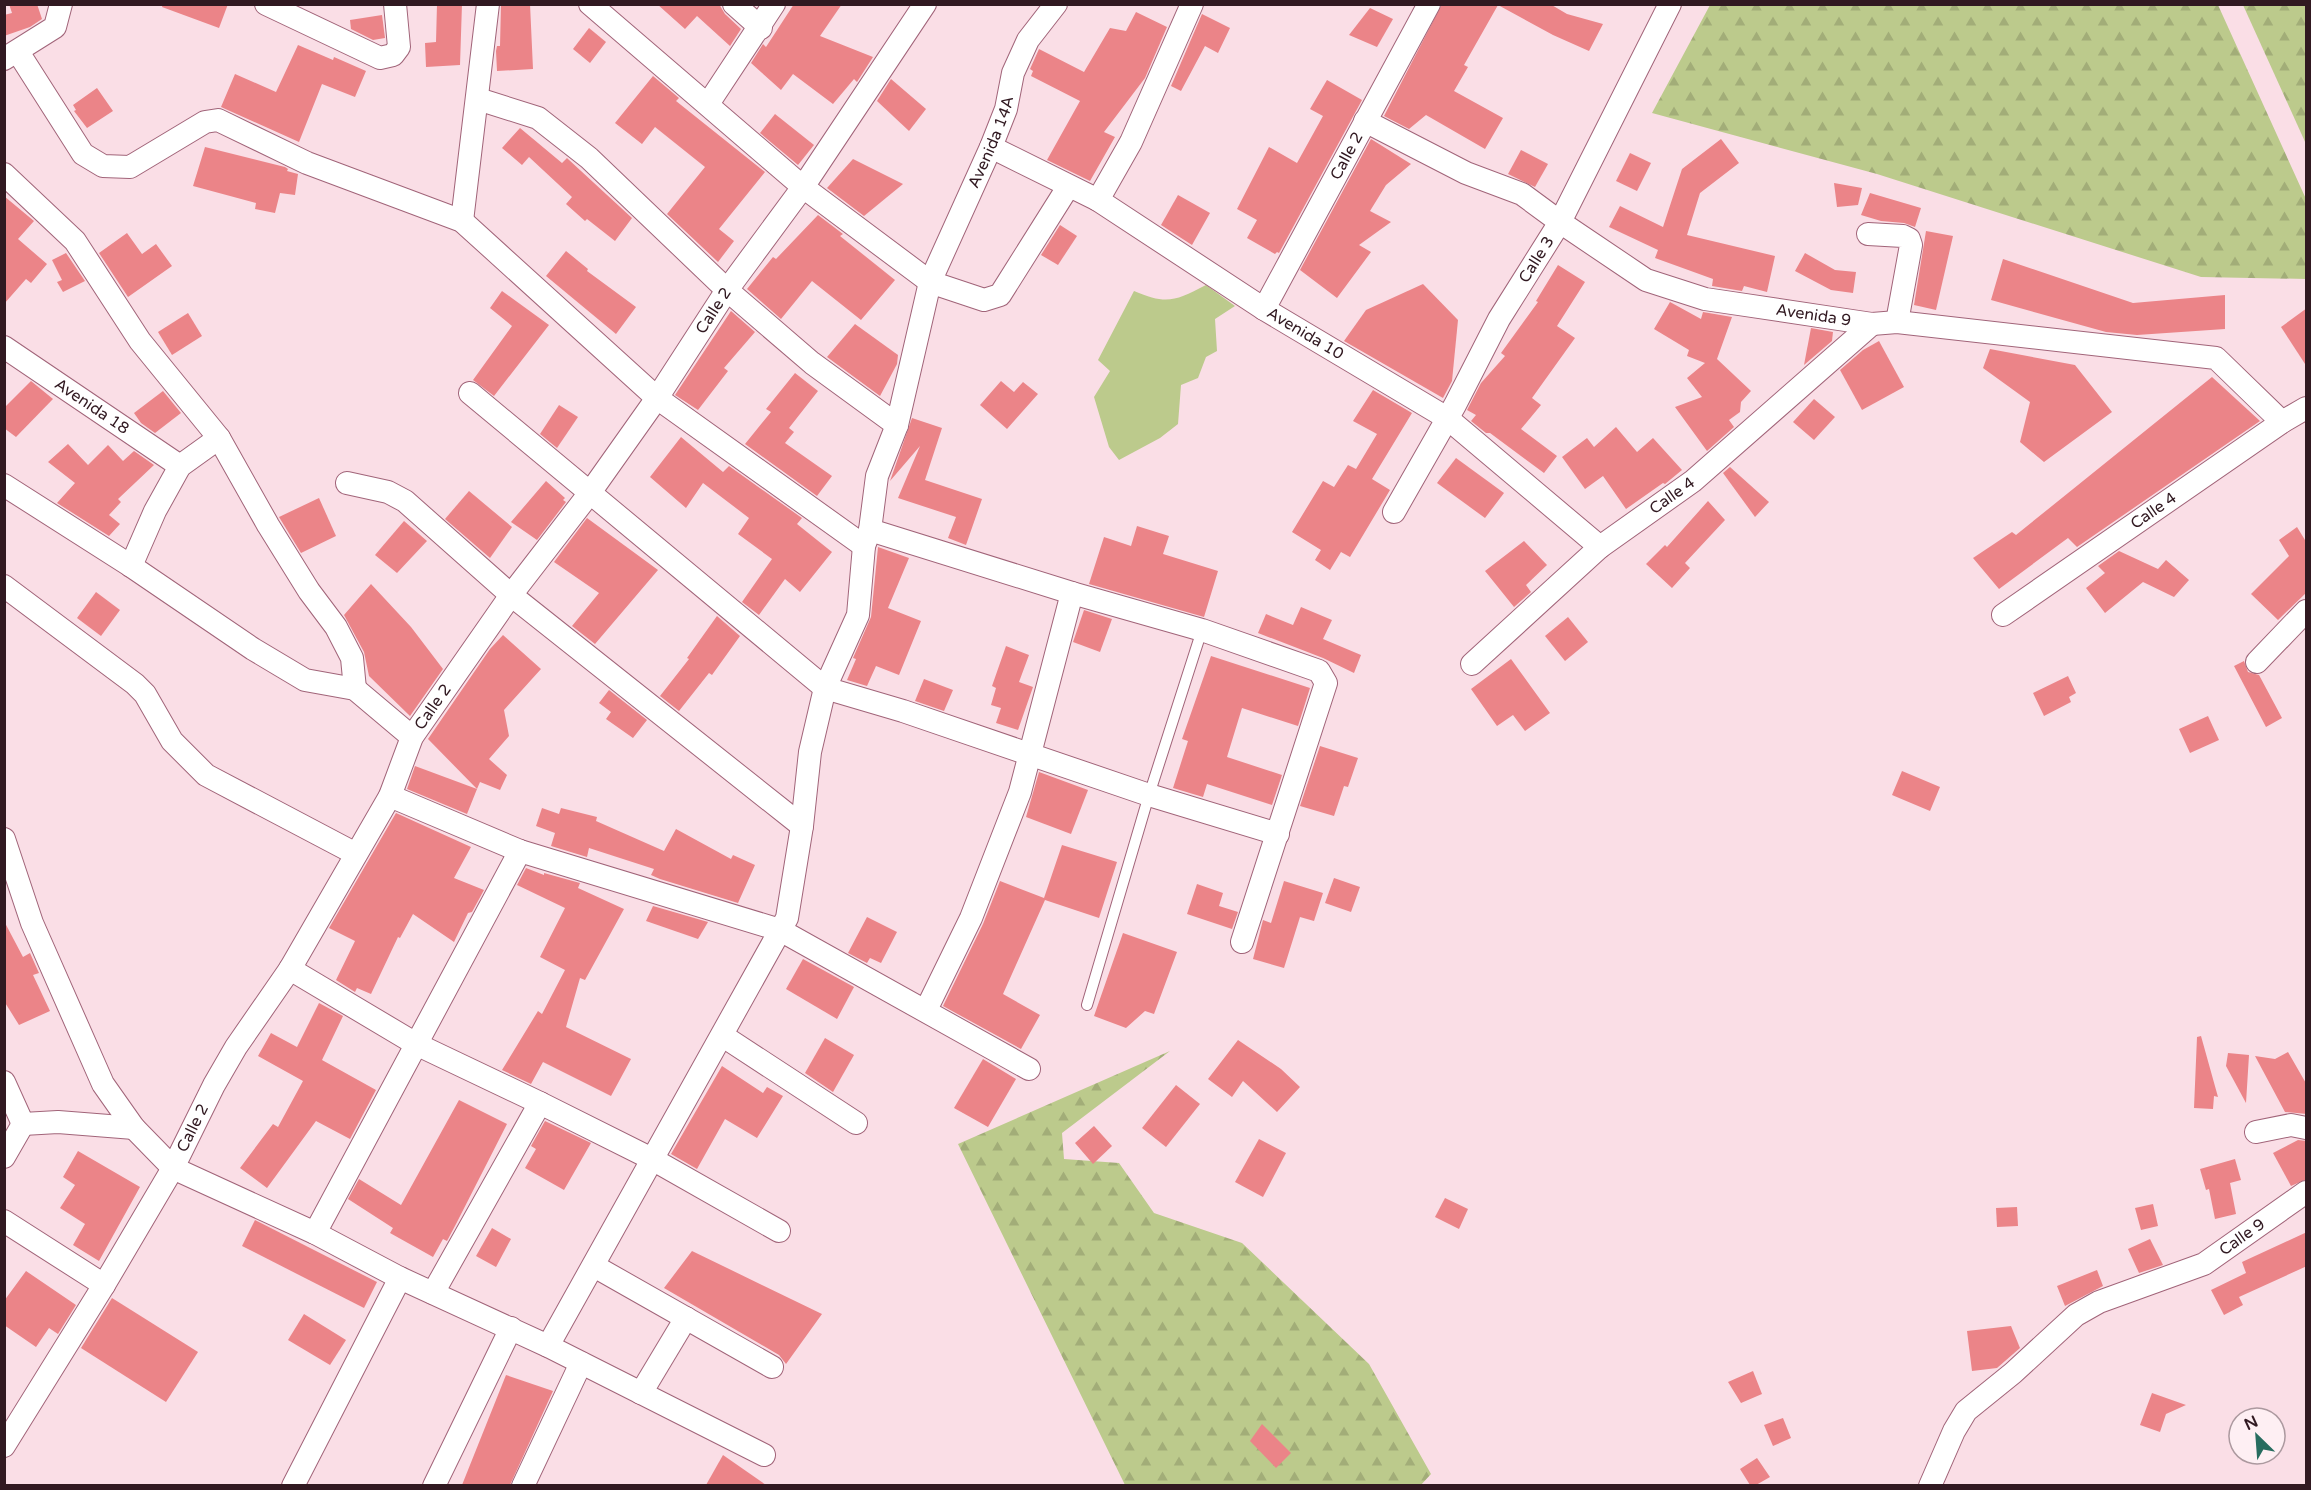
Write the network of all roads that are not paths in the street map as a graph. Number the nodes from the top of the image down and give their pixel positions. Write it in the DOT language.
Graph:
graph roads {
  1 [pos="61,4"];
  2 [pos="266,4"];
  3 [pos="395,4"];
  4 [pos="488,4"];
  5 [pos="590,4"];
  6 [pos="734,4"];
  7 [pos="774,4"];
  8 [pos="925,4"];
  9 [pos="1056,4"];
  10 [pos="1192,4"];
  11 [pos="1429,4"];
  12 [pos="1670,4"];
  13 [pos="761,28"];
  14 [pos="11,56"];
  15 [pos="478,99"];
  16 [pos="708,104"];
  17 [pos="1365,121"];
  18 [pos="991,147"];
  19 [pos="4,174"];
  20 [pos="803,187"];
  21 [pos="1068,187"];
  22 [pos="1098,200"];
  23 [pos="462,221"];
  24 [pos="1560,222"];
  25 [pos="1868,234"];
  26 [pos="930,282"];
  27 [pos="727,290"];
  28 [pos="1264,309"];
  29 [pos="1897,322"];
  30 [pos="1872,324"];
  31 [pos="4,347"];
  32 [pos="470,393"];
  33 [pos="657,398"];
  34 [pos="2307,408"];
  35 [pos="1448,418"];
  36 [pos="2282,423"];
  37 [pos="897,425"];
  38 [pos="219,438"];
  39 [pos="180,466"];
  40 [pos="347,483"];
  41 [pos="4,485"];
  42 [pos="590,494"];
  43 [pos="1395,512"];
  44 [pos="867,538"];
  45 [pos="1600,547"];
  46 [pos="131,566"];
  47 [pos="4,586"];
  48 [pos="1072,593"];
  49 [pos="511,595"];
  50 [pos="2307,612"];
  51 [pos="2003,615"];
  52 [pos="1202,630"];
  53 [pos="2257,662"];
  54 [pos="1472,664"];
  55 [pos="825,688"];
  56 [pos="355,689"];
  57 [pos="412,737"];
  58 [pos="1028,755"];
  59 [pos="1149,795"];
  60 [pos="390,796"];
  61 [pos="802,826"];
  62 [pos="1278,834"];
  63 [pos="4,839"];
  64 [pos="520,851"];
  65 [pos="356,854"];
  66 [pos="780,930"];
  67 [pos="1242,942"];
  68 [pos="290,969"];
  69 [pos="1087,1005"];
  70 [pos="926,1010"];
  71 [pos="723,1036"];
  72 [pos="416,1044"];
  73 [pos="1029,1069"];
  74 [pos="4,1082"];
  75 [pos="540,1103"];
  76 [pos="856,1123"];
  77 [pos="23,1124"];
  78 [pos="134,1128"];
  79 [pos="2307,1128"];
  80 [pos="2256,1132"];
  81 [pos="4,1157"];
  82 [pos="652,1159"];
  83 [pos="172,1168"];
  84 [pos="2307,1192"];
  85 [pos="4,1221"];
  86 [pos="779,1231"];
  87 [pos="315,1233"];
  88 [pos="594,1266"];
  89 [pos="400,1278"];
  90 [pos="104,1285"];
  91 [pos="433,1293"];
  92 [pos="686,1318"];
  93 [pos="511,1329"];
  94 [pos="548,1346"];
  95 [pos="581,1363"];
  96 [pos="772,1367"];
  97 [pos="641,1393"];
  98 [pos="4,1446"];
  99 [pos="764,1455"];
  100 [pos="293,1485"];
  101 [pos="434,1485"];
  102 [pos="523,1485"];
  103 [pos="1930,1485"];
  1 -- 14 [label="street"];
  2 -- 3 [label="street"];
  4 -- 15 [label="street"];
  5 -- 16 [label="street"];
  6 -- 13 [label="street"];
  7 -- 13 [label="street"];
  8 -- 20 [label="street, Calle 2"];
  9 -- 18 [label="street, Avenida 14A"];
  10 -- 22 [label="street"];
  11 -- 17 [label="street, Calle 2"];
  12 -- 24 [label="street, Calle 3"];
  13 -- 16 [label="street"];
  14 -- 23 [label="street"];
  15 -- 23 [label="street"];
  15 -- 27 [label="street"];
  16 -- 20 [label="street"];
  17 -- 24 [label="street, Avenida 9"];
  17 -- 28 [label="street, Calle 2"];
  18 -- 21 [label="street, Avenida 10"];
  18 -- 26 [label="street, Avenida 14A"];
  19 -- 38 [label="street"];
  20 -- 26 [label="street"];
  20 -- 27 [label="street, Calle 2"];
  21 -- 22 [label="street, Avenida 10"];
  21 -- 26 [label="street"];
  22 -- 28 [label="street, Avenida 10"];
  23 -- 33 [label="street"];
  24 -- 30 [label="street, Avenida 9"];
  24 -- 35 [label="street, Calle 3"];
  25 -- 29 [label="street"];
  26 -- 37 [label="street, Avenida 14A"];
  27 -- 33 [label="street, Calle 2"];
  27 -- 37 [label="street"];
  28 -- 35 [label="street, Avenida 10"];
  29 -- 30 [label="street, Avenida 9"];
  29 -- 36 [label="street, Avenida 9"];
  30 -- 45 [label="street, Calle 4"];
  31 -- 39 [label="street, Avenida 18"];
  32 -- 42 [label="street"];
  33 -- 42 [label="street, Calle 2"];
  33 -- 44 [label="street"];
  34 -- 36 [label="street, Calle 4"];
  35 -- 43 [label="street, Calle 3"];
  35 -- 45 [label="street, Avenida 10"];
  36 -- 51 [label="street, Calle 4"];
  37 -- 44 [label="street, Avenida 14A"];
  38 -- 39 [label="street"];
  38 -- 56 [label="street"];
  39 -- 46 [label="street"];
  40 -- 49 [label="street"];
  41 -- 46 [label="street"];
  42 -- 49 [label="street, Calle 2"];
  42 -- 55 [label="street"];
  44 -- 48 [label="street"];
  44 -- 55 [label="street, Avenida 14A"];
  45 -- 54 [label="street, Calle 4"];
  46 -- 56 [label="street"];
  47 -- 65 [label="street"];
  48 -- 52 [label="street"];
  48 -- 58 [label="street"];
  49 -- 57 [label="street, Calle 2"];
  49 -- 61 [label="street"];
  50 -- 53 [label="street"];
  52 -- 59 [label="lane"];
  52 -- 62 [label="street"];
  55 -- 58 [label="street"];
  55 -- 61 [label="street, Avenida 14A"];
  56 -- 57 [label="street"];
  57 -- 60 [label="street, Calle 2"];
  58 -- 59 [label="street"];
  58 -- 70 [label="street"];
  59 -- 62 [label="street"];
  59 -- 69 [label="lane"];
  60 -- 64 [label="street"];
  60 -- 65 [label="street, Calle 2"];
  61 -- 66 [label="street, Avenida 14A"];
  62 -- 67 [label="street"];
  63 -- 78 [label="street"];
  64 -- 66 [label="street"];
  64 -- 72 [label="street"];
  65 -- 68 [label="street, Calle 2"];
  66 -- 70 [label="street"];
  66 -- 71 [label="street, Avenida 14A"];
  68 -- 72 [label="street"];
  68 -- 83 [label="street, Calle 2"];
  70 -- 73 [label="street"];
  71 -- 76 [label="street"];
  71 -- 82 [label="street, Avenida 14A"];
  72 -- 75 [label="street"];
  72 -- 87 [label="street"];
  74 -- 77 [label="street"];
  75 -- 82 [label="street"];
  75 -- 91 [label="street"];
  77 -- 78 [label="street"];
  77 -- 81 [label="street"];
  78 -- 83 [label="street"];
  79 -- 80 [label="street"];
  82 -- 86 [label="street"];
  82 -- 88 [label="street, Avenida 14A"];
  83 -- 87 [label="street"];
  83 -- 90 [label="street, Calle 2"];
  84 -- 103 [label="street, Calle 9"];
  85 -- 90 [label="street"];
  87 -- 89 [label="street"];
  88 -- 92 [label="street"];
  88 -- 94 [label="street, Avenida 14A"];
  89 -- 91 [label="street"];
  89 -- 100 [label="street"];
  90 -- 98 [label="street, Calle 2"];
  91 -- 93 [label="street"];
  92 -- 96 [label="street"];
  92 -- 97 [label="street"];
  93 -- 94 [label="street"];
  93 -- 101 [label="street"];
  94 -- 95 [label="street"];
  95 -- 97 [label="street"];
  95 -- 102 [label="street"];
  97 -- 99 [label="street"];
}
